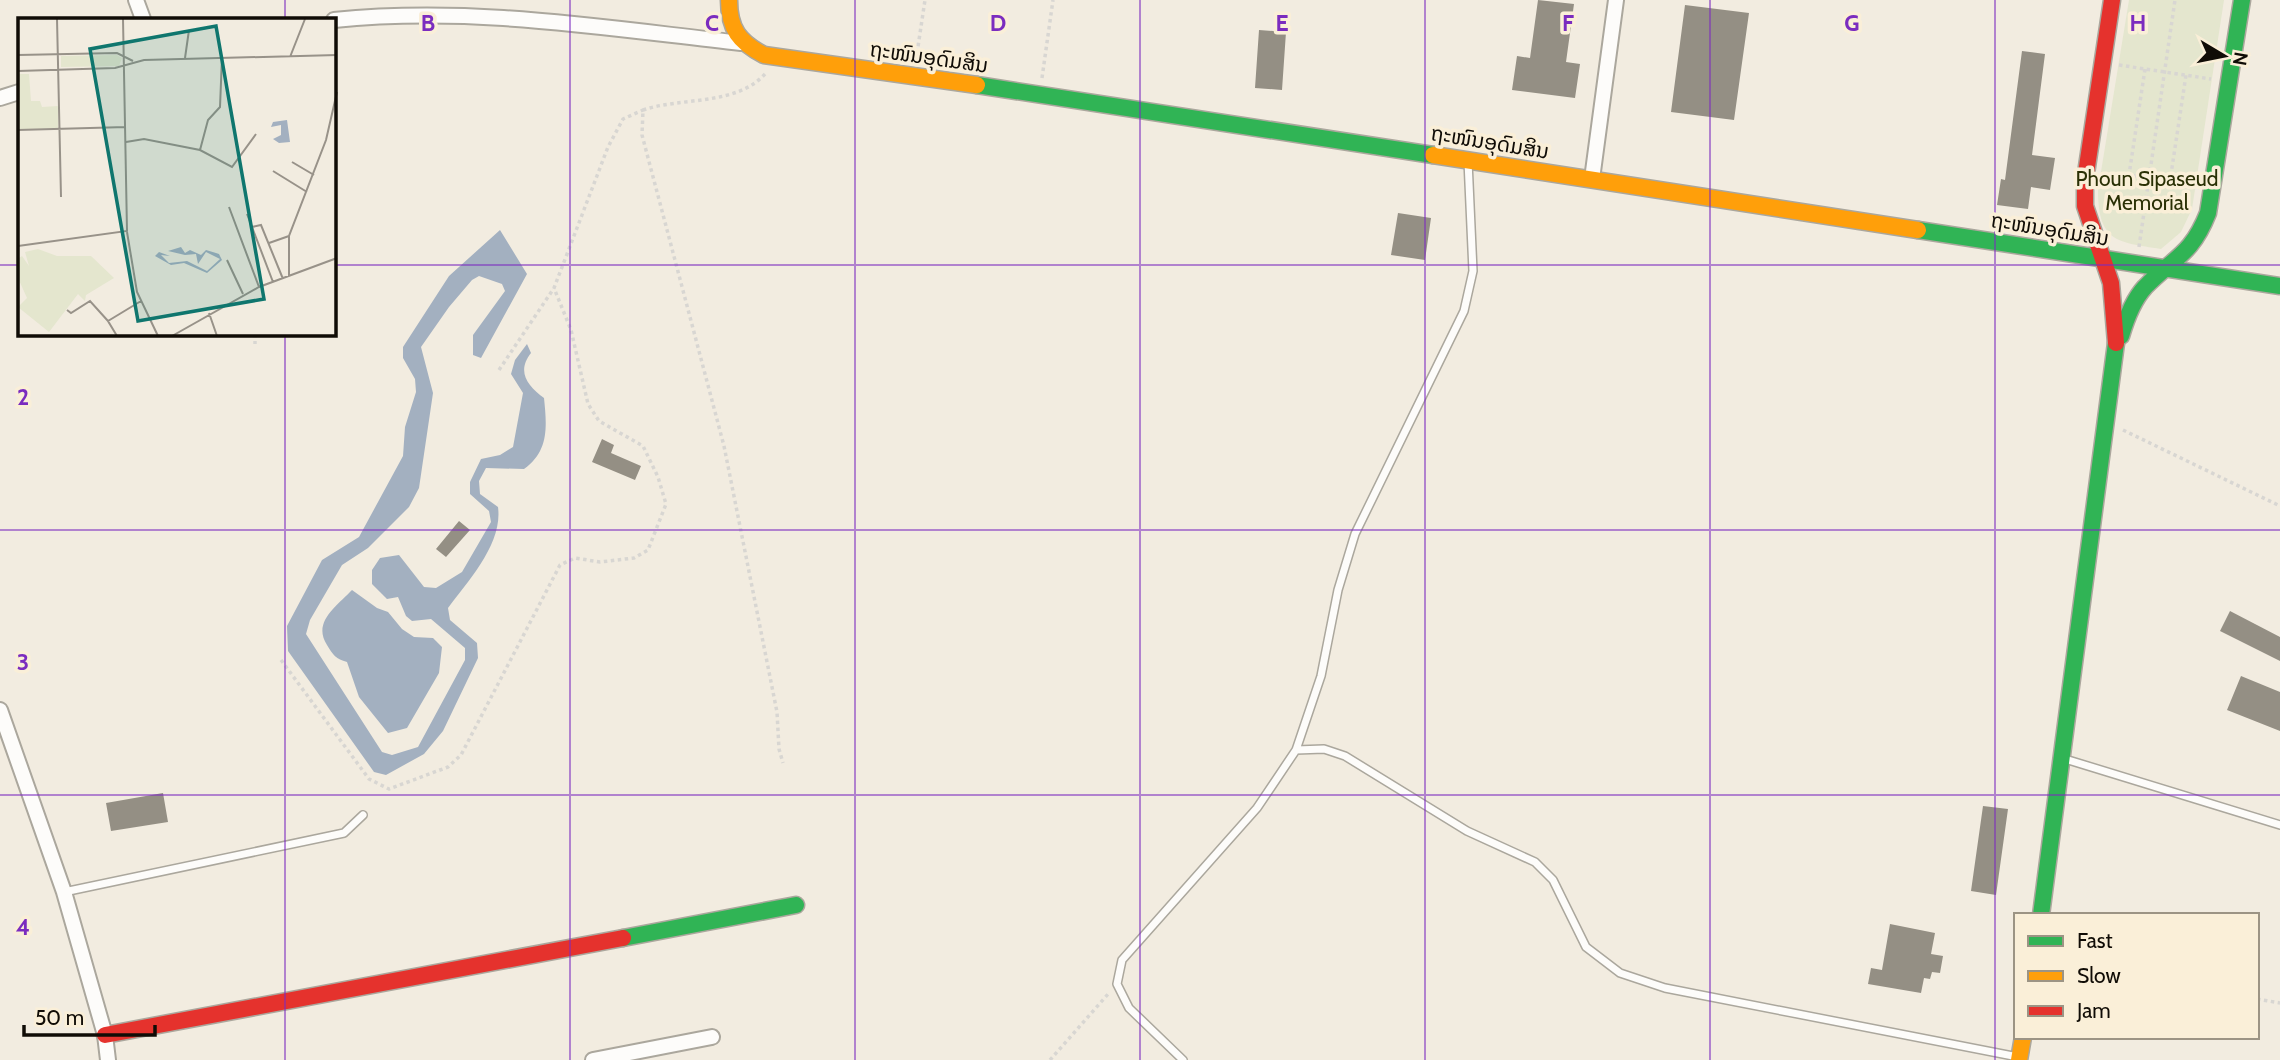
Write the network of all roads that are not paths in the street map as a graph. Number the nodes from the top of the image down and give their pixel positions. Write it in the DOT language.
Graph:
graph roads {
  1 [pos="135,0"];
  2 [pos="729,0"];
  3 [pos="1616,0"];
  4 [pos="2112,0"];
  5 [pos="2242,0"];
  6 [pos="143,18"];
  7 [pos="336,20"];
  8 [pos="741,43"];
  9 [pos="18,92"];
  10 [pos="0,98"];
  11 [pos="1468,160"];
  12 [pos="1592,179"];
  13 [pos="2103,259"];
  14 [pos="2164,269"];
  15 [pos="2280,286"];
  16 [pos="2116,350"];
  17 [pos="0,710"];
  18 [pos="1297,750"];
  19 [pos="2064,758"];
  20 [pos="363,815"];
  21 [pos="2280,825"];
  22 [pos="64,892"];
  23 [pos="796,905"];
  24 [pos="2041,913"];
  25 [pos="105,1035"];
  26 [pos="712,1037"];
  27 [pos="2023,1039"];
  28 [pos="2020,1059"];
  29 [pos="108,1060"];
  30 [pos="596,1060"];
  31 [pos="1183,1060"];
  1 -- 6 [label="street"];
  2 -- 8 [label="street"];
  3 -- 12 [label="street"];
  4 -- 13 [label="street"];
  5 -- 14 [label="street"];
  7 -- 8 [label="street"];
  8 -- 11 [label="street, ຖະໜົນອຸດົມສິນ"];
  9 -- 10 [label="street"];
  11 -- 12 [label="street, ຖະໜົນອຸດົມສິນ"];
  11 -- 18 [label="lane"];
  12 -- 13 [label="street, ຖະໜົນອຸດົມສິນ"];
  13 -- 14 [label="street, ຖະໜົນອຸດົມສິນ"];
  13 -- 16 [label="street"];
  14 -- 15 [label="street, ຖະໜົນອຸດົມສິນ"];
  14 -- 16 [label="street"];
  16 -- 19 [label="street"];
  17 -- 22 [label="street"];
  18 -- 28 [label="lane"];
  18 -- 31 [label="lane"];
  19 -- 21 [label="lane"];
  19 -- 24 [label="street"];
  20 -- 22 [label="lane"];
  22 -- 25 [label="street"];
  23 -- 25 [label="street"];
  25 -- 29 [label="street"];
  26 -- 30 [label="street"];
  27 -- 28 [label="street"];
}
